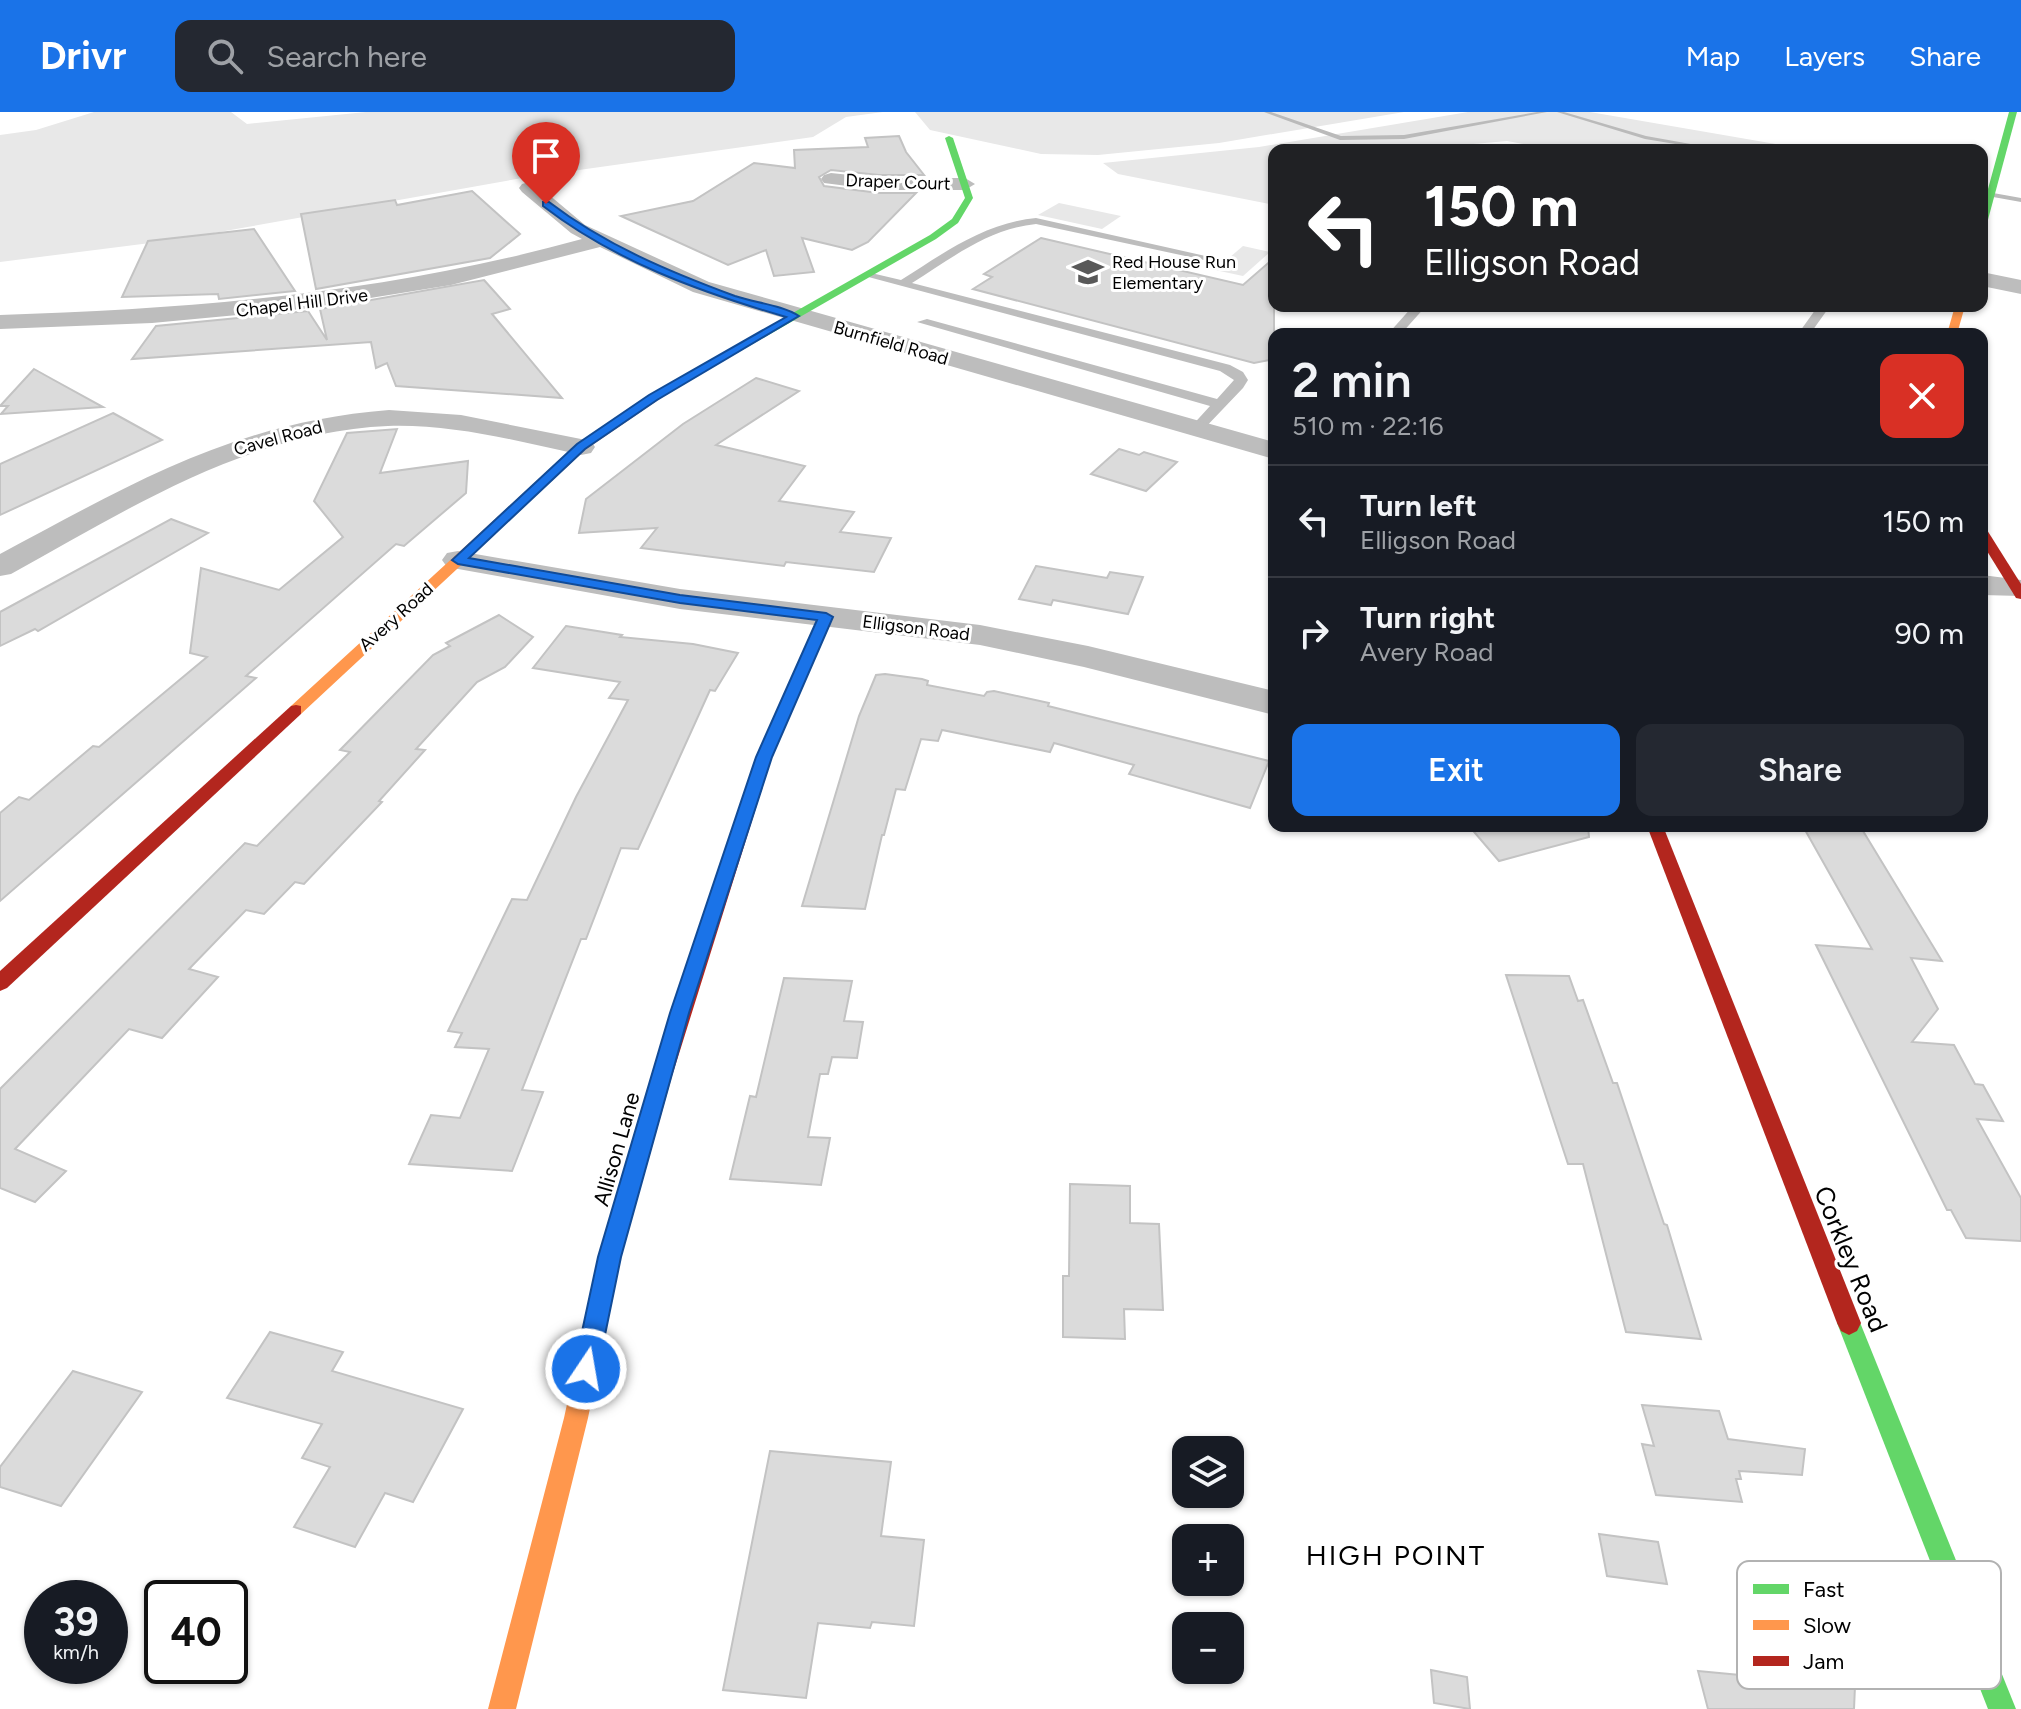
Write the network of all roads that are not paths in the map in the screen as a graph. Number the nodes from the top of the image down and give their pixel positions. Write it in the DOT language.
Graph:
graph roads {
  1 [pos="2015,116"];
  2 [pos="949,138"];
  3 [pos="831,179"];
  4 [pos="965,184"];
  5 [pos="529,188"];
  6 [pos="1988,203"];
  7 [pos="599,241"];
  8 [pos="1204,257"];
  9 [pos="867,275"];
  10 [pos="1988,280"];
  11 [pos="903,284"];
  12 [pos="2021,287"];
  13 [pos="1414,312"];
  14 [pos="794,316"];
  15 [pos="923,322"];
  16 [pos="5,327"];
  17 [pos="1400,328"];
  18 [pos="1219,404"];
  19 [pos="1196,429"];
  20 [pos="581,447"];
  21 [pos="1268,449"];
  22 [pos="1988,543"];
  23 [pos="458,560"];
  24 [pos="0,567"];
  25 [pos="1988,586"];
  26 [pos="2018,592"];
  27 [pos="826,617"];
  28 [pos="1268,702"];
  29 [pos="1657,832"];
  30 [pos="0,983"];
  31 [pos="1943,1561"];
  32 [pos="1994,1689"];
  33 [pos="502,1709"];
  34 [pos="2002,1709"];
  1 -- 6 [label="street"];
  2 -- 4 [label="street"];
  3 -- 4 [label="street, Draper Court"];
  4 -- 9 [label="street, Avery Road"];
  5 -- 7 [label="street, Burnfield Road"];
  7 -- 14 [label="street, Burnfield Road"];
  7 -- 16 [label="street, Chapel Hill Drive"];
  8 -- 11 [label="lane"];
  9 -- 11 [label="lane"];
  9 -- 14 [label="street, Avery Road"];
  10 -- 12 [label="street"];
  11 -- 18 [label="lane"];
  13 -- 17 [label="lane"];
  14 -- 19 [label="street, Burnfield Road"];
  14 -- 20 [label="street, Avery Road"];
  15 -- 18 [label="lane"];
  18 -- 19 [label="lane"];
  19 -- 21 [label="street, Burnfield Road"];
  20 -- 23 [label="street, Avery Road"];
  20 -- 24 [label="street, Cavel Road"];
  22 -- 26 [label="street"];
  23 -- 27 [label="street, Elligson Road"];
  23 -- 30 [label="street, Avery Road"];
  25 -- 26 [label="street"];
  27 -- 28 [label="street, Elligson Road"];
  27 -- 33 [label="street, Allison Lane"];
  29 -- 31 [label="street, Corkley Road"];
  32 -- 34 [label="street, Corkley Road"];
}
